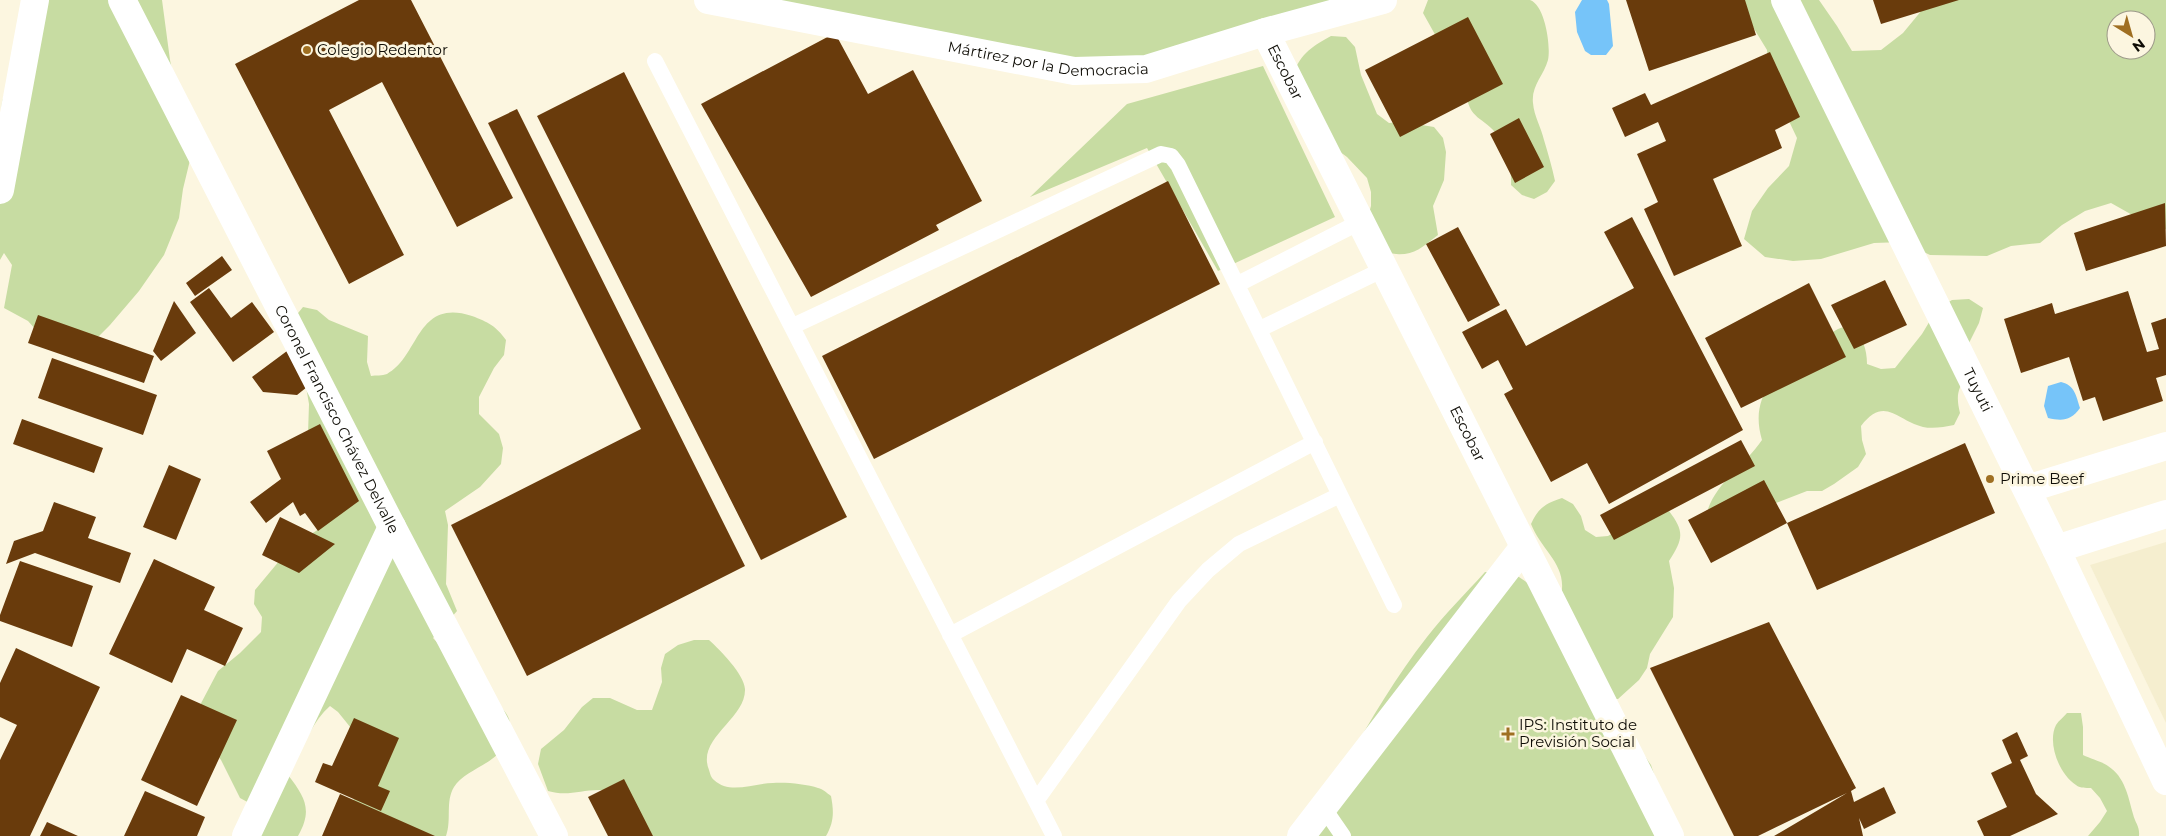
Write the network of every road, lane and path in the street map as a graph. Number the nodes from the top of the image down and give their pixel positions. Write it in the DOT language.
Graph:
graph roads {
  1 [pos="35,0"];
  2 [pos="122,0"];
  3 [pos="708,0"];
  4 [pos="1383,0"];
  5 [pos="1785,0"];
  6 [pos="1265,32"];
  7 [pos="654,61"];
  8 [pos="0,190"];
  9 [pos="1360,222"];
  10 [pos="1384,269"];
  11 [pos="1238,284"];
  12 [pos="793,326"];
  13 [pos="1260,329"];
  14 [pos="1315,442"];
  15 [pos="2166,446"];
  16 [pos="2027,489"];
  17 [pos="1340,494"];
  18 [pos="2166,514"];
  19 [pos="392,527"];
  20 [pos="1524,548"];
  21 [pos="2056,549"];
  22 [pos="1394,605"];
  23 [pos="950,635"];
  24 [pos="2166,781"];
  25 [pos="1036,802"];
  26 [pos="1323,807"];
  27 [pos="246,836"];
  28 [pos="554,836"];
  29 [pos="1054,836"];
  30 [pos="1301,836"];
  31 [pos="1343,836"];
  32 [pos="1670,836"];
  1 -- 8 [label="street"];
  2 -- 19 [label="street, Coronel Francisco Chávez Delvalle"];
  3 -- 6 [label="street, Mártirez por la Democracia"];
  4 -- 6 [label="street, Mártirez por la Democracia"];
  5 -- 16 [label="street, Tuyuti"];
  6 -- 9 [label="street, Escobar"];
  7 -- 12 [label="lane"];
  9 -- 10 [label="street, Escobar"];
  9 -- 11 [label="lane"];
  10 -- 13 [label="lane"];
  10 -- 20 [label="street, Escobar"];
  11 -- 12 [label="lane"];
  11 -- 13 [label="lane"];
  12 -- 23 [label="lane"];
  13 -- 14 [label="lane"];
  14 -- 17 [label="lane"];
  14 -- 23 [label="lane"];
  15 -- 16 [label="street"];
  16 -- 21 [label="street, Tuyuti"];
  17 -- 22 [label="lane"];
  17 -- 25 [label="lane"];
  18 -- 21 [label="street"];
  19 -- 27 [label="street"];
  19 -- 28 [label="street, Coronel Francisco Chávez Delvalle"];
  20 -- 26 [label="street"];
  20 -- 32 [label="street, Escobar"];
  21 -- 24 [label="street, Tuyuti"];
  23 -- 25 [label="lane"];
  25 -- 29 [label="lane"];
  26 -- 30 [label="street"];
  26 -- 31 [label="lane"];
}
